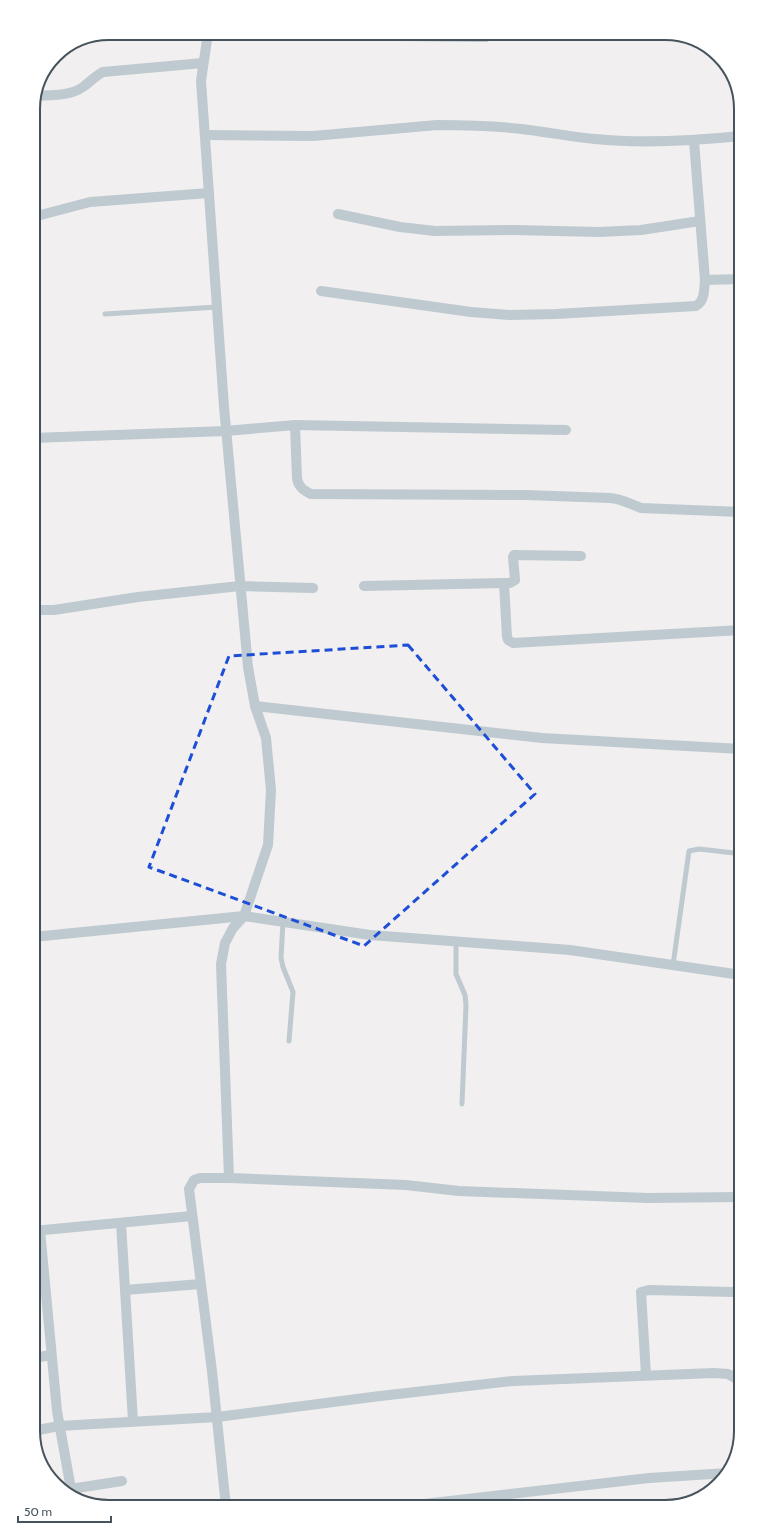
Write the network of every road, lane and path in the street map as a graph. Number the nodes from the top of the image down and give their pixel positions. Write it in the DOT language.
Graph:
graph roads {
  1 [pos="207,40"];
  2 [pos="203,63"];
  3 [pos="41,96"];
  4 [pos="205,135"];
  5 [pos="734,137"];
  6 [pos="694,141"];
  7 [pos="209,194"];
  8 [pos="338,214"];
  9 [pos="40,215"];
  10 [pos="700,221"];
  11 [pos="734,279"];
  12 [pos="705,280"];
  13 [pos="321,291"];
  14 [pos="217,306"];
  15 [pos="105,314"];
  16 [pos="295,425"];
  17 [pos="566,430"];
  18 [pos="226,431"];
  19 [pos="40,438"];
  20 [pos="734,512"];
  21 [pos="581,556"];
  22 [pos="504,583"];
  23 [pos="240,586"];
  24 [pos="364,586"];
  25 [pos="313,588"];
  26 [pos="40,610"];
  27 [pos="734,630"];
  28 [pos="255,706"];
  29 [pos="734,749"];
  30 [pos="734,853"];
  31 [pos="244,916"];
  32 [pos="282,922"];
  33 [pos="40,936"];
  34 [pos="456,942"];
  35 [pos="673,965"];
  36 [pos="734,974"];
  37 [pos="289,1041"];
  38 [pos="462,1104"];
  39 [pos="230,1178"];
  40 [pos="734,1197"];
  41 [pos="192,1216"];
  42 [pos="121,1223"];
  43 [pos="40,1230"];
  44 [pos="40,1263"];
  45 [pos="201,1284"];
  46 [pos="125,1290"];
  47 [pos="734,1292"];
  48 [pos="51,1355"];
  49 [pos="40,1357"];
  50 [pos="646,1376"];
  51 [pos="734,1377"];
  52 [pos="217,1417"];
  53 [pos="133,1421"];
  54 [pos="59,1426"];
  55 [pos="40,1430"];
  56 [pos="719,1474"];
  57 [pos="122,1481"];
  58 [pos="66,1485"];
  59 [pos="73,1489"];
  60 [pos="225,1500"];
  61 [pos="459,1500"];
  1 -- 2 [label="street"];
  2 -- 3 [label="street"];
  2 -- 4 [label="street"];
  4 -- 6 [label="street"];
  4 -- 7 [label="street"];
  5 -- 6 [label="street"];
  6 -- 10 [label="street"];
  7 -- 9 [label="street"];
  7 -- 14 [label="street"];
  8 -- 10 [label="street"];
  10 -- 12 [label="street"];
  11 -- 12 [label="street"];
  12 -- 13 [label="street"];
  14 -- 15 [label="lane"];
  14 -- 18 [label="street"];
  16 -- 17 [label="street"];
  16 -- 18 [label="street"];
  16 -- 20 [label="street"];
  18 -- 19 [label="street"];
  18 -- 23 [label="street"];
  21 -- 22 [label="street"];
  22 -- 24 [label="street"];
  22 -- 27 [label="street"];
  23 -- 25 [label="street"];
  23 -- 26 [label="street"];
  23 -- 28 [label="street"];
  28 -- 29 [label="street"];
  28 -- 31 [label="street"];
  30 -- 35 [label="lane"];
  31 -- 32 [label="street"];
  31 -- 33 [label="street"];
  31 -- 39 [label="street"];
  32 -- 34 [label="street"];
  32 -- 37 [label="lane"];
  34 -- 35 [label="street"];
  34 -- 38 [label="lane"];
  35 -- 36 [label="street"];
  39 -- 40 [label="street"];
  39 -- 41 [label="street"];
  41 -- 42 [label="street"];
  41 -- 45 [label="street"];
  42 -- 43 [label="street"];
  42 -- 46 [label="street"];
  44 -- 48 [label="street"];
  45 -- 46 [label="street"];
  45 -- 52 [label="street"];
  46 -- 53 [label="street"];
  47 -- 50 [label="street"];
  48 -- 49 [label="street"];
  48 -- 54 [label="street"];
  50 -- 51 [label="street"];
  50 -- 52 [label="street"];
  52 -- 53 [label="street"];
  52 -- 60 [label="street"];
  53 -- 54 [label="street"];
  54 -- 55 [label="street"];
  54 -- 58 [label="street"];
  56 -- 61 [label="street"];
  57 -- 59 [label="street"];
}
